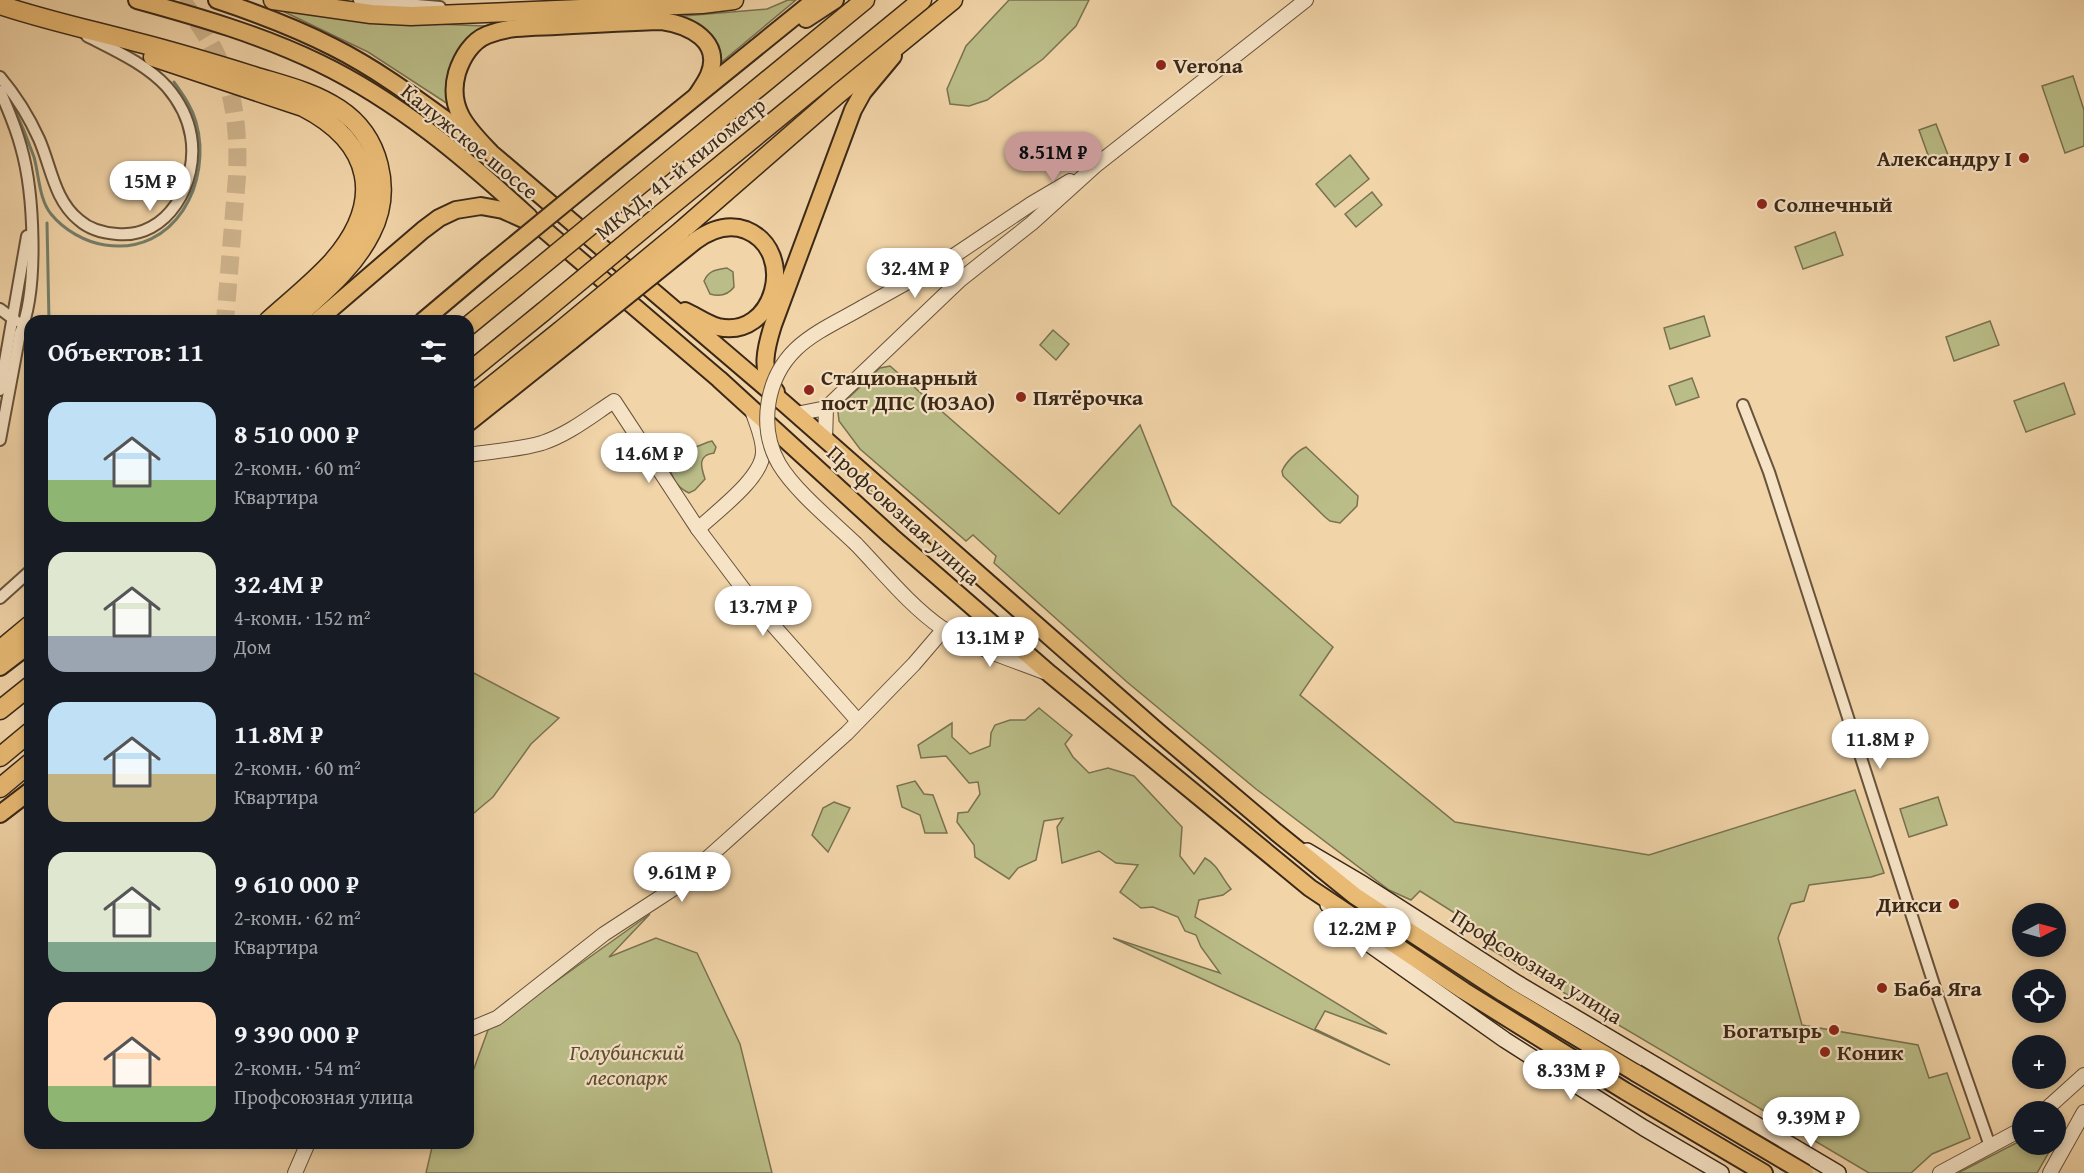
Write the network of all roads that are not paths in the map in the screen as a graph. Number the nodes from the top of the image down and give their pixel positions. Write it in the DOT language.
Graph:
graph roads {
  1 [pos="137,0"];
  2 [pos="217,0"];
  3 [pos="273,0"];
  4 [pos="360,0"];
  5 [pos="734,0"];
  6 [pos="814,0"];
  7 [pos="835,0"];
  8 [pos="865,0"];
  9 [pos="922,0"];
  10 [pos="953,0"];
  11 [pos="1306,0"];
  12 [pos="0,5"];
  13 [pos="506,11"];
  14 [pos="50,21"];
  15 [pos="78,31"];
  16 [pos="912,34"];
  17 [pos="744,58"];
  18 [pos="0,77"];
  19 [pos="0,91"];
  20 [pos="697,95"];
  21 [pos="491,153"];
  22 [pos="1095,166"];
  23 [pos="30,214"];
  24 [pos="541,227"];
  25 [pos="688,236"];
  26 [pos="18,292"];
  27 [pos="663,300"];
  28 [pos="0,306"];
  29 [pos="26,315"];
  30 [pos="274,315"];
  31 [pos="298,315"];
  32 [pos="324,315"];
  33 [pos="430,315"];
  34 [pos="14,318"];
  35 [pos="474,321"];
  36 [pos="24,322"];
  37 [pos="20,333"];
  38 [pos="565,336"];
  39 [pos="474,368"];
  40 [pos="719,379"];
  41 [pos="0,390"];
  42 [pos="474,401"];
  43 [pos="1743,405"];
  44 [pos="826,408"];
  45 [pos="791,409"];
  46 [pos="752,410"];
  47 [pos="474,418"];
  48 [pos="0,440"];
  49 [pos="825,440"];
  50 [pos="474,453"];
  51 [pos="698,528"];
  52 [pos="24,576"];
  53 [pos="0,598"];
  54 [pos="944,629"];
  55 [pos="24,630"];
  56 [pos="24,649"];
  57 [pos="0,650"];
  58 [pos="0,667"];
  59 [pos="1050,674"];
  60 [pos="24,691"];
  61 [pos="0,710"];
  62 [pos="858,721"];
  63 [pos="24,737"];
  64 [pos="0,757"];
  65 [pos="24,768"];
  66 [pos="0,788"];
  67 [pos="24,796"];
  68 [pos="0,814"];
  69 [pos="1276,832"];
  70 [pos="1310,888"];
  71 [pos="474,1028"];
  72 [pos="2084,1075"];
  73 [pos="2055,1101"];
  74 [pos="2084,1112"];
  75 [pos="2012,1134"];
  76 [pos="1782,1139"];
  77 [pos="1990,1146"];
  78 [pos="305,1149"];
  79 [pos="295,1173"];
  80 [pos="1721,1173"];
  81 [pos="1764,1173"];
  82 [pos="1803,1173"];
  83 [pos="1838,1173"];
  84 [pos="1940,1173"];
  85 [pos="2050,1173"];
  1 -- 24 [label="main road, Калужское шоссе"];
  2 -- 21 [label="main road, Калужское шоссе"];
  3 -- 13 [label="highway"];
  4 -- 13 [label="street"];
  5 -- 13 [label="highway"];
  6 -- 17 [label="main road"];
  7 -- 17 [label="main road"];
  8 -- 35 [label="highway, МКАД, 41-й километр, bridge"];
  9 -- 39 [label="highway, МКАД, 41-й километр, bridge"];
  10 -- 16 [label="highway"];
  11 -- 22 [label="street"];
  12 -- 14 [label="highway"];
  14 -- 15 [label="highway"];
  14 -- 31 [label="highway"];
  15 -- 18 [label="street"];
  15 -- 30 [label="highway"];
  16 -- 25 [label="highway"];
  16 -- 45 [label="main road"];
  17 -- 20 [label="main road"];
  19 -- 23 [label="street"];
  20 -- 21 [label="main road"];
  20 -- 33 [label="main road, bridge"];
  21 -- 27 [label="main road"];
  22 -- 44 [label="street"];
  22 -- 54 [label="street, bridge"];
  23 -- 26 [label="street"];
  23 -- 29 [label="street"];
  24 -- 32 [label="main road"];
  24 -- 40 [label="main road, Калужское шоссе"];
  25 -- 27 [label="main road"];
  25 -- 38 [label="highway, bridge"];
  25 -- 38 [label="main road, bridge"];
  26 -- 28 [label="street"];
  26 -- 34 [label="street"];
  27 -- 45 [label="main road"];
  28 -- 34 [label="street"];
  34 -- 37 [label="street"];
  34 -- 41 [label="street"];
  36 -- 37 [label="street"];
  37 -- 48 [label="street"];
  38 -- 42 [label="highway"];
  38 -- 47 [label="main road"];
  40 -- 46 [label="main road, Профсоюзная улица"];
  43 -- 77 [label="street"];
  44 -- 45 [label="street"];
  44 -- 49 [label="street"];
  45 -- 49 [label="main road, Профсоюзная улица"];
  46 -- 51 [label="street"];
  46 -- 59 [label="main road, Профсоюзная улица"];
  49 -- 69 [label="main road, Профсоюзная улица"];
  50 -- 51 [label="street"];
  51 -- 62 [label="street"];
  52 -- 53 [label="street"];
  54 -- 59 [label="street"];
  54 -- 62 [label="street"];
  55 -- 57 [label="highway"];
  56 -- 58 [label="main road"];
  59 -- 70 [label="main road, Профсоюзная улица"];
  60 -- 61 [label="highway"];
  62 -- 71 [label="street"];
  63 -- 64 [label="highway"];
  65 -- 66 [label="highway"];
  67 -- 68 [label="main road"];
  69 -- 76 [label="main road, Профсоюзная улица"];
  69 -- 82 [label="main road, Профсоюзная улица, bridge"];
  70 -- 80 [label="main road, Профсоюзная улица"];
  70 -- 81 [label="main road, Профсоюзная улица"];
  72 -- 73 [label="street"];
  74 -- 85 [label="street"];
  75 -- 77 [label="street"];
  76 -- 82 [label="main road"];
  76 -- 83 [label="main road, Профсоюзная улица"];
  77 -- 84 [label="street"];
  78 -- 79 [label="street"];
}
